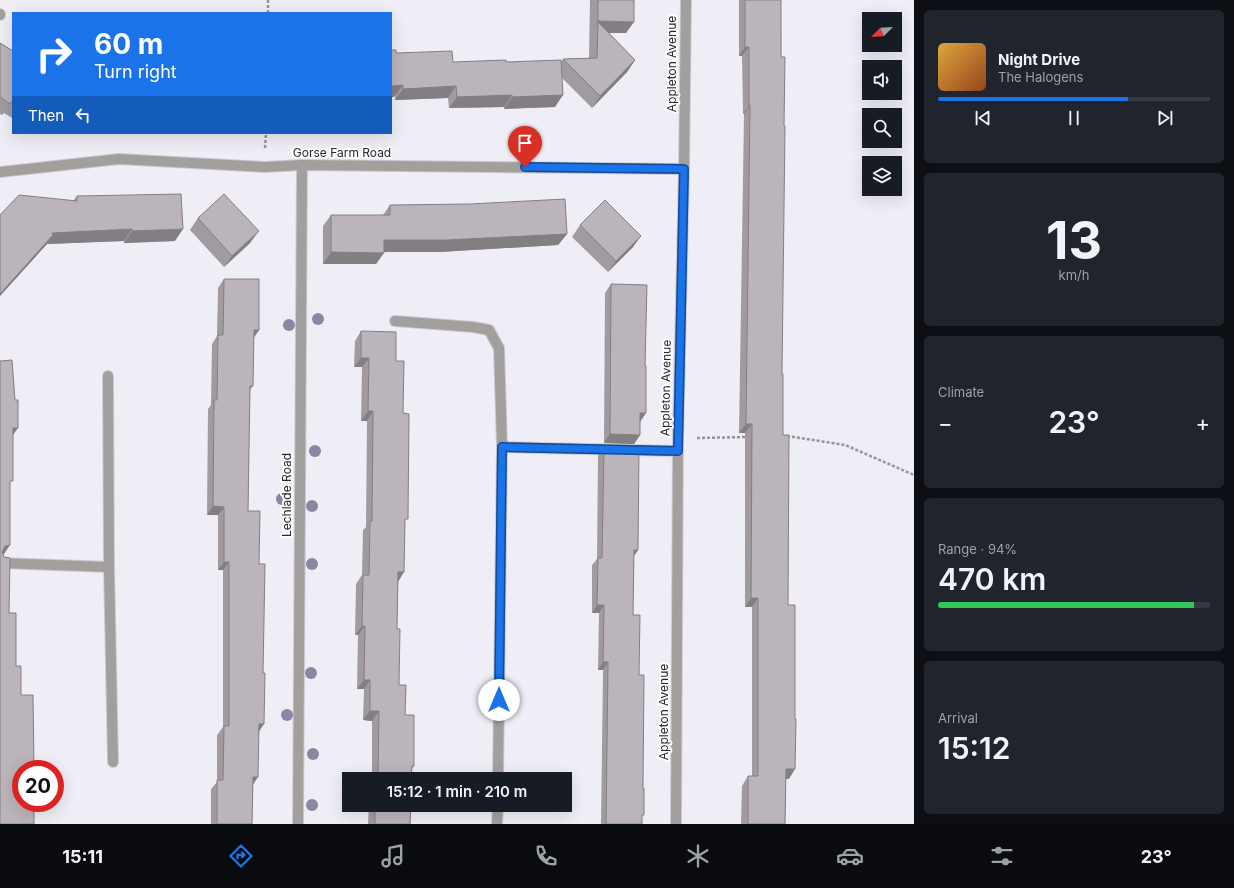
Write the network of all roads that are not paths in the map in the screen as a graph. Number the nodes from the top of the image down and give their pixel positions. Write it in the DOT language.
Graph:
graph roads {
  1 [pos="686,0"];
  2 [pos="302,166"];
  3 [pos="684,169"];
  4 [pos="0,172"];
  5 [pos="395,321"];
  6 [pos="108,376"];
  7 [pos="502,447"];
  8 [pos="678,451"];
  9 [pos="0,563"];
  10 [pos="109,567"];
  11 [pos="113,762"];
  12 [pos="498,772"];
  13 [pos="498,812"];
  14 [pos="298,824"];
  15 [pos="497,824"];
  16 [pos="676,824"];
  1 -- 3 [label="street, Appleton Avenue"];
  2 -- 3 [label="street, Gorse Farm Road"];
  2 -- 4 [label="street, Gorse Farm Road"];
  2 -- 14 [label="street, Lechlade Road"];
  3 -- 8 [label="street, Appleton Avenue"];
  5 -- 7 [label="street"];
  6 -- 10 [label="street"];
  7 -- 8 [label="street"];
  7 -- 12 [label="street"];
  8 -- 16 [label="street, Appleton Avenue"];
  9 -- 10 [label="street"];
  10 -- 11 [label="street"];
  13 -- 15 [label="street"];
}
